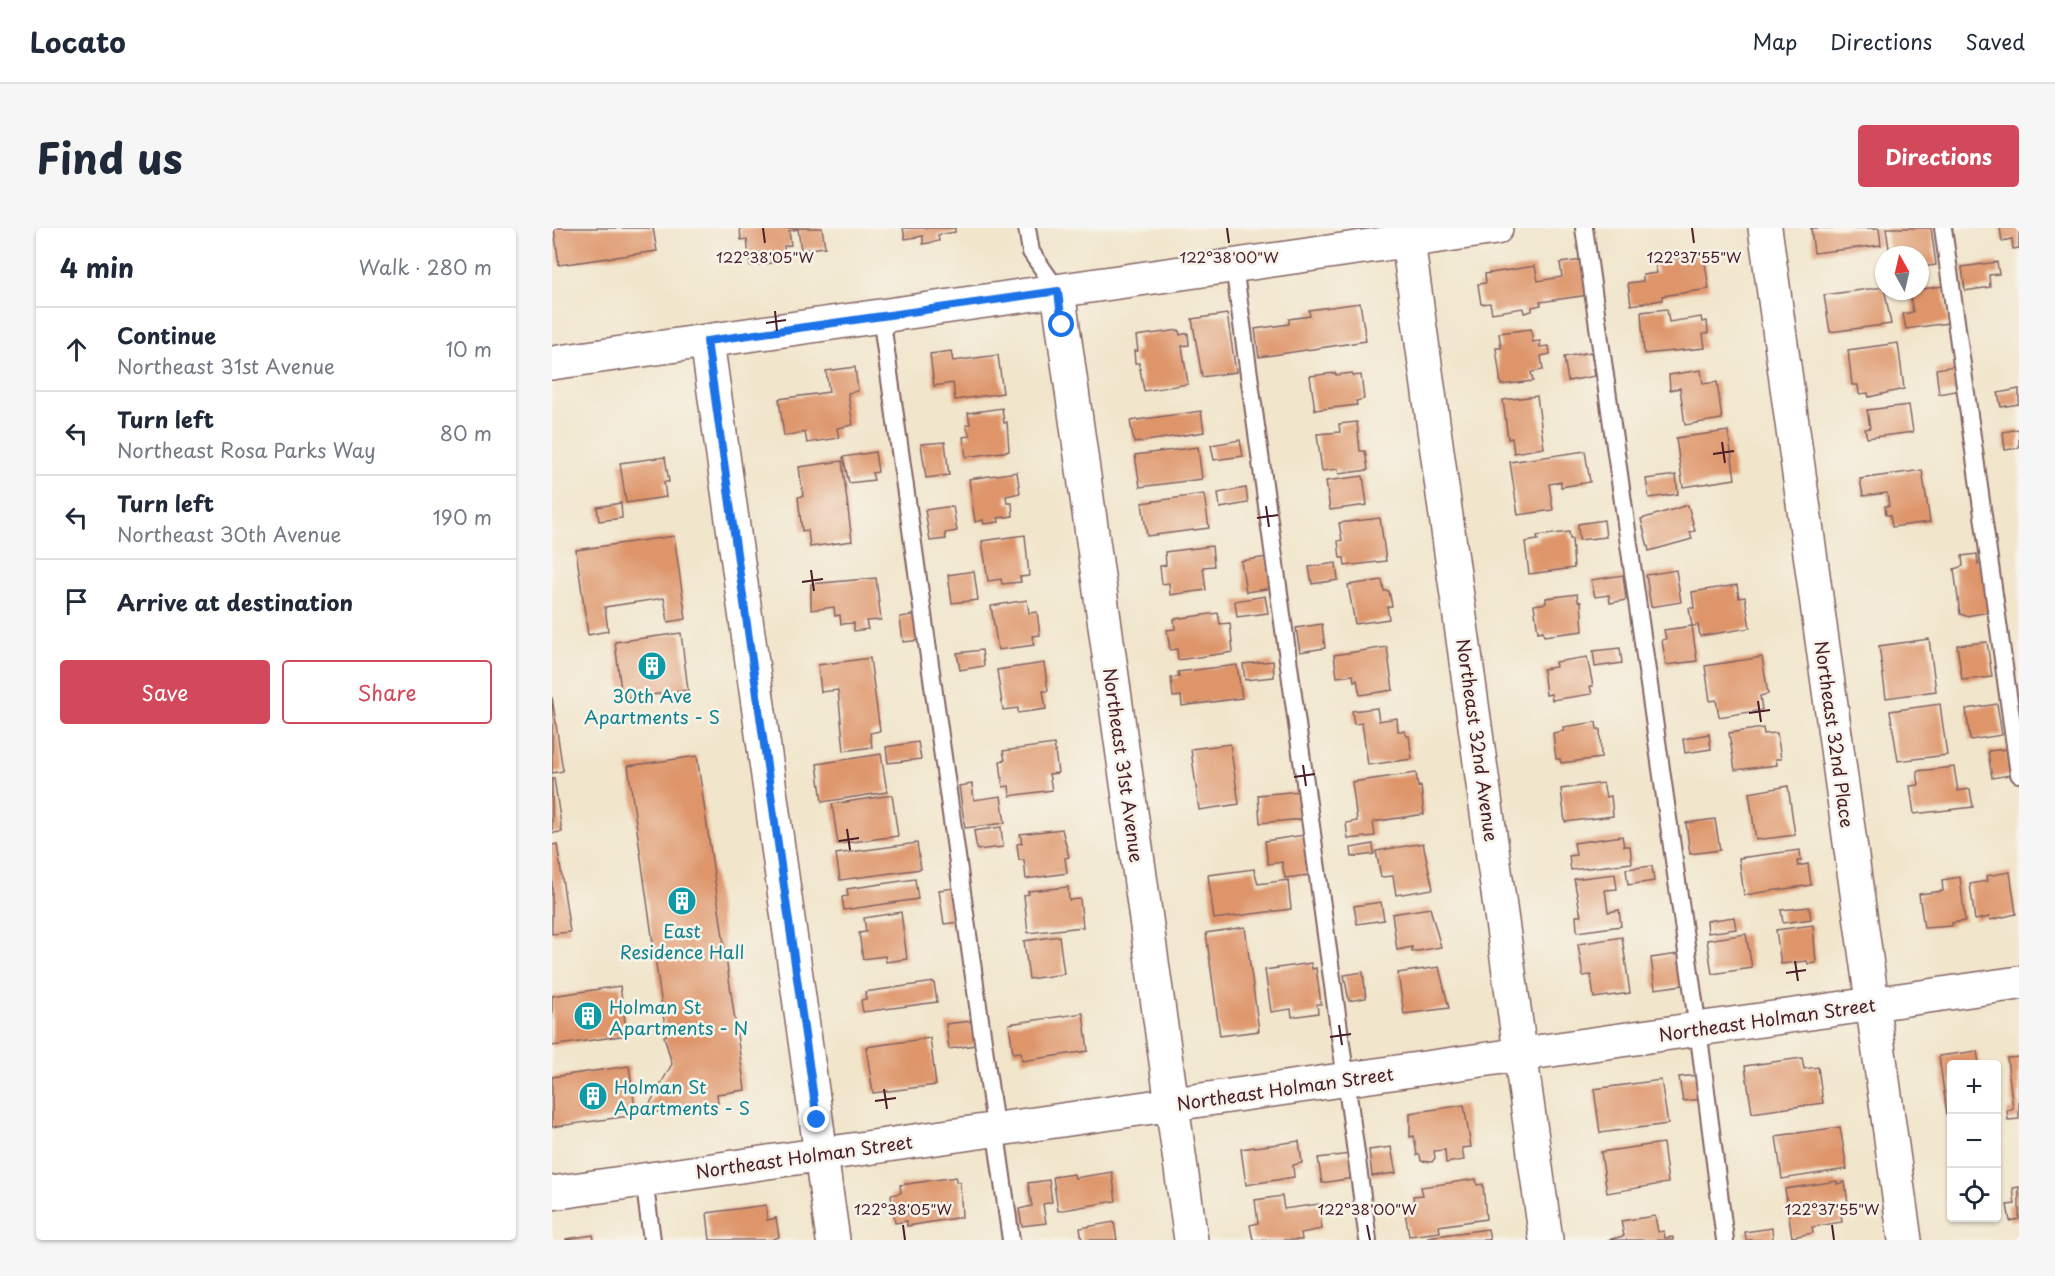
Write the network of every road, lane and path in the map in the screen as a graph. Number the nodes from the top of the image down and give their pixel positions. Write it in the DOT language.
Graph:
graph roads {
  1 [pos="1027,228"];
  2 [pos="1496,228"];
  3 [pos="1584,228"];
  4 [pos="1765,228"];
  5 [pos="1942,228"];
  6 [pos="1408,241"];
  7 [pos="1234,266"];
  8 [pos="1058,291"];
  9 [pos="881,316"];
  10 [pos="707,341"];
  11 [pos="552,363"];
  12 [pos="2019,774"];
  13 [pos="2019,983"];
  14 [pos="1872,1004"];
  15 [pos="1698,1029"];
  16 [pos="1522,1054"];
  17 [pos="1347,1079"];
  18 [pos="1172,1104"];
  19 [pos="997,1129"];
  20 [pos="822,1154"];
  21 [pos="644,1179"];
  22 [pos="552,1193"];
  23 [pos="652,1240"];
  24 [pos="833,1240"];
  25 [pos="1011,1240"];
  26 [pos="1191,1240"];
  27 [pos="1368,1240"];
  28 [pos="1546,1240"];
  29 [pos="1725,1240"];
  30 [pos="1905,1240"];
  1 -- 8 [label="lane"];
  2 -- 6 [label="street"];
  3 -- 15 [label="lane"];
  4 -- 14 [label="street, Northeast 32nd Place"];
  5 -- 12 [label="lane"];
  6 -- 7 [label="street"];
  6 -- 16 [label="street, Northeast 32nd Avenue"];
  7 -- 8 [label="street"];
  7 -- 17 [label="lane"];
  8 -- 9 [label="street"];
  8 -- 18 [label="street, Northeast 31st Avenue"];
  9 -- 10 [label="street"];
  9 -- 19 [label="lane"];
  10 -- 11 [label="street"];
  10 -- 20 [label="street"];
  13 -- 14 [label="street, Northeast Holman Street"];
  14 -- 15 [label="street, Northeast Holman Street"];
  14 -- 30 [label="street, Northeast 32nd Place"];
  15 -- 16 [label="street, Northeast Holman Street"];
  15 -- 29 [label="lane"];
  16 -- 17 [label="street, Northeast Holman Street"];
  16 -- 28 [label="street, Northeast 32nd Avenue"];
  17 -- 18 [label="street, Northeast Holman Street"];
  17 -- 27 [label="lane"];
  18 -- 19 [label="street, Northeast Holman Street"];
  18 -- 26 [label="street, Northeast 31st Avenue"];
  19 -- 20 [label="street, Northeast Holman Street"];
  19 -- 25 [label="lane"];
  20 -- 21 [label="street, Northeast Holman Street"];
  20 -- 24 [label="street"];
  21 -- 22 [label="street, Northeast Holman Street"];
  21 -- 23 [label="lane"];
}
